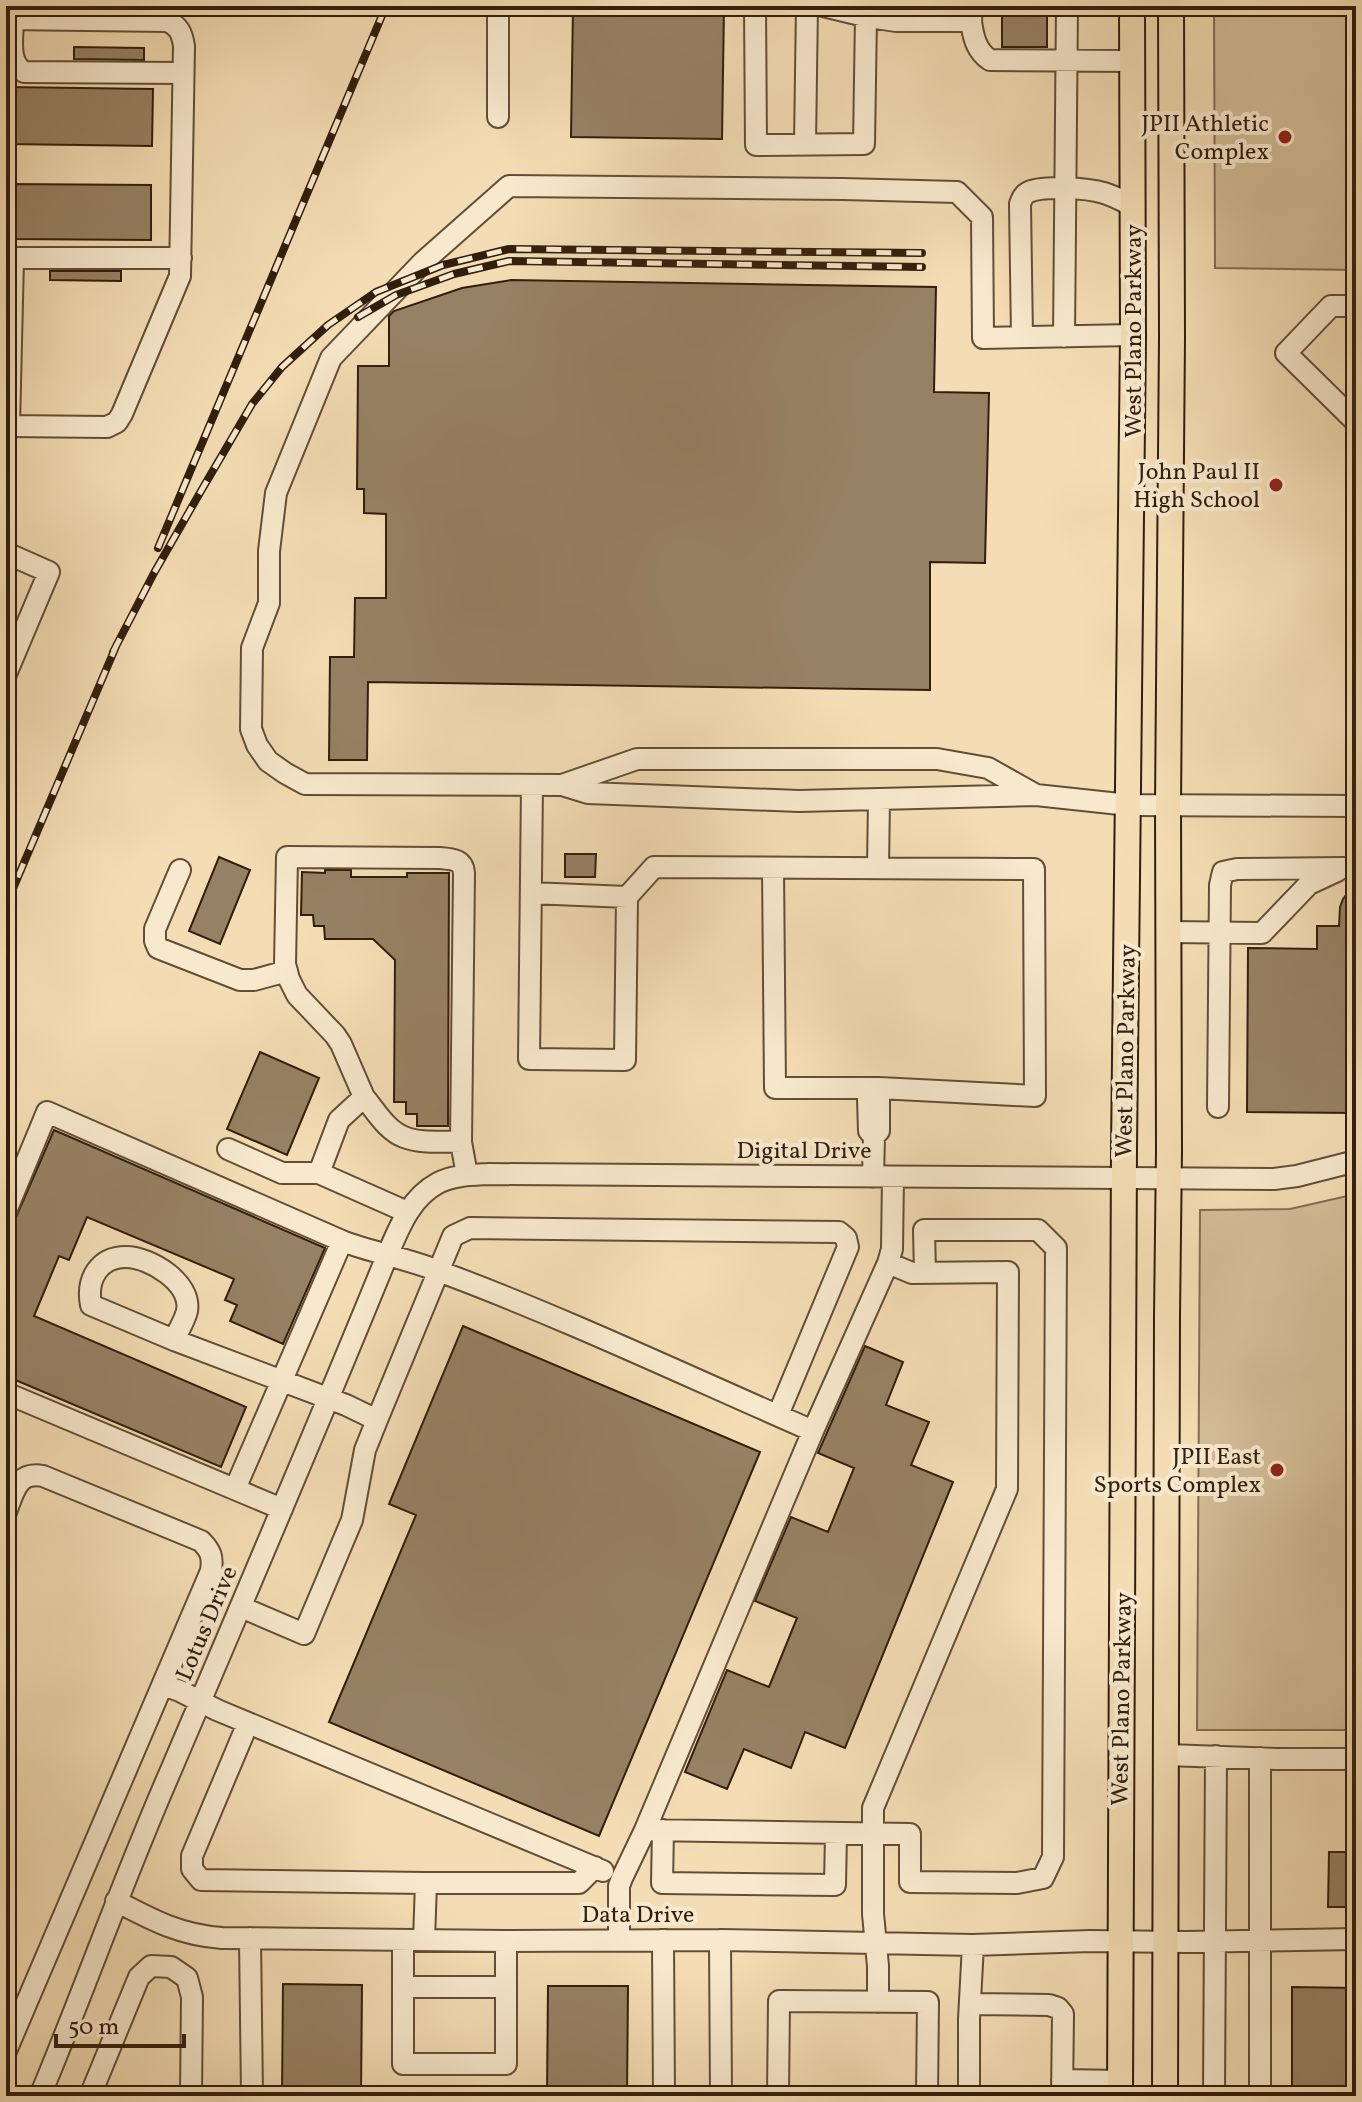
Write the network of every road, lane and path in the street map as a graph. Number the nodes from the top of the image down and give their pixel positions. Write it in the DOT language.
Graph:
graph roads {
  1 [pos="498,6"];
  2 [pos="755,6"];
  3 [pos="807,6"];
  4 [pos="823,6"];
  5 [pos="1067,6"];
  6 [pos="1132,6"];
  7 [pos="1171,6"];
  8 [pos="937,13"];
  9 [pos="971,13"];
  10 [pos="866,16"];
  11 [pos="10,19"];
  12 [pos="1067,60"];
  13 [pos="1133,61"];
  14 [pos="183,73"];
  15 [pos="498,117"];
  16 [pos="805,143"];
  17 [pos="1066,188"];
  18 [pos="1133,206"];
  19 [pos="181,258"];
  20 [pos="1356,306"];
  21 [pos="1133,335"];
  22 [pos="1022,337"];
  23 [pos="1064,337"];
  24 [pos="1172,338"];
  25 [pos="1356,422"];
  26 [pos="8,426"];
  27 [pos="6,553"];
  28 [pos="6,674"];
  29 [pos="532,785"];
  30 [pos="562,785"];
  31 [pos="1036,795"];
  32 [pos="879,799"];
  33 [pos="1129,805"];
  34 [pos="1168,805"];
  35 [pos="1356,806"];
  36 [pos="773,868"];
  37 [pos="878,868"];
  38 [pos="1350,868"];
  39 [pos="180,870"];
  40 [pos="531,893"];
  41 [pos="627,897"];
  42 [pos="1169,932"];
  43 [pos="1220,933"];
  44 [pos="287,971"];
  45 [pos="874,1088"];
  46 [pos="364,1097"];
  47 [pos="1218,1107"];
  48 [pos="461,1142"];
  49 [pos="228,1149"];
  50 [pos="1356,1161"];
  51 [pos="319,1173"];
  52 [pos="467,1175"];
  53 [pos="883,1177"];
  54 [pos="1124,1177"];
  55 [pos="1169,1178"];
  56 [pos="439,1182"];
  57 [pos="6,1211"];
  58 [pos="407,1212"];
  59 [pos="342,1241"];
  60 [pos="387,1256"];
  61 [pos="888,1263"];
  62 [pos="439,1271"];
  63 [pos="925,1273"];
  64 [pos="174,1340"];
  65 [pos="281,1382"];
  66 [pos="6,1393"];
  67 [pos="328,1398"];
  68 [pos="778,1415"];
  69 [pos="377,1420"];
  70 [pos="813,1431"];
  71 [pos="235,1489"];
  72 [pos="282,1509"];
  73 [pos="6,1512"];
  74 [pos="1123,1541"];
  75 [pos="1167,1541"];
  76 [pos="241,1607"];
  77 [pos="163,1685"];
  78 [pos="201,1701"];
  79 [pos="248,1723"];
  80 [pos="1167,1755"];
  81 [pos="1216,1756"];
  82 [pos="1260,1758"];
  83 [pos="1356,1759"];
  84 [pos="654,1830"];
  85 [pos="836,1833"];
  86 [pos="873,1834"];
  87 [pos="595,1867"];
  88 [pos="622,1878"];
  89 [pos="426,1883"];
  90 [pos="116,1901"];
  91 [pos="250,1938"];
  92 [pos="1356,1939"];
  93 [pos="403,1940"];
  94 [pos="424,1940"];
  95 [pos="619,1940"];
  96 [pos="663,1940"];
  97 [pos="720,1940"];
  98 [pos="506,1941"];
  99 [pos="1120,1941"];
  100 [pos="1260,1941"];
  101 [pos="875,1942"];
  102 [pos="1167,1942"];
  103 [pos="1214,1942"];
  104 [pos="973,1945"];
  105 [pos="403,1987"];
  106 [pos="506,1987"];
  107 [pos="878,2002"];
  108 [pos="970,2004"];
  109 [pos="6,2051"];
  110 [pos="1062,2088"];
  111 [pos="1120,2088"];
  112 [pos="40,2096"];
  113 [pos="90,2096"];
  114 [pos="191,2096"];
  115 [pos="252,2096"];
  116 [pos="664,2096"];
  117 [pos="721,2096"];
  118 [pos="778,2096"];
  119 [pos="927,2096"];
  120 [pos="969,2096"];
  121 [pos="1165,2096"];
  122 [pos="1214,2096"];
  123 [pos="1260,2096"];
  1 -- 15 [label="street"];
  2 -- 16 [label="street"];
  3 -- 16 [label="street"];
  4 -- 10 [label="street"];
  5 -- 12 [label="street"];
  6 -- 13 [label="main road, West Plano Parkway"];
  7 -- 24 [label="main road, West Plano Parkway"];
  8 -- 9 [label="street"];
  8 -- 10 [label="street"];
  9 -- 12 [label="street"];
  10 -- 16 [label="street"];
  11 -- 14 [label="street"];
  11 -- 14 [label="street"];
  12 -- 13 [label="street"];
  12 -- 17 [label="street"];
  13 -- 18 [label="main road, West Plano Parkway"];
  14 -- 19 [label="street"];
  17 -- 18 [label="street"];
  17 -- 22 [label="street"];
  17 -- 23 [label="street"];
  18 -- 21 [label="main road, West Plano Parkway"];
  19 -- 26 [label="street"];
  19 -- 26 [label="street"];
  20 -- 25 [label="street"];
  21 -- 23 [label="street"];
  21 -- 24 [label="main road"];
  21 -- 33 [label="main road, West Plano Parkway"];
  22 -- 23 [label="street"];
  22 -- 29 [label="street"];
  24 -- 34 [label="main road, West Plano Parkway"];
  27 -- 28 [label="street"];
  29 -- 30 [label="street"];
  29 -- 40 [label="street"];
  30 -- 31 [label="street"];
  30 -- 32 [label="street"];
  31 -- 32 [label="street"];
  31 -- 33 [label="street"];
  32 -- 37 [label="street"];
  33 -- 34 [label="street"];
  33 -- 54 [label="main road, West Plano Parkway"];
  34 -- 35 [label="street"];
  34 -- 42 [label="main road, West Plano Parkway"];
  36 -- 37 [label="street"];
  36 -- 41 [label="street"];
  36 -- 45 [label="street"];
  37 -- 45 [label="street"];
  38 -- 43 [label="street"];
  38 -- 43 [label="street"];
  39 -- 44 [label="street"];
  40 -- 41 [label="street"];
  40 -- 41 [label="street"];
  42 -- 43 [label="street"];
  42 -- 55 [label="main road, West Plano Parkway"];
  43 -- 47 [label="street"];
  44 -- 46 [label="street"];
  44 -- 48 [label="street"];
  45 -- 53 [label="street"];
  46 -- 48 [label="street"];
  46 -- 51 [label="street"];
  48 -- 52 [label="street"];
  49 -- 51 [label="street"];
  50 -- 55 [label="street, Digital Drive"];
  51 -- 58 [label="street"];
  52 -- 53 [label="street, Digital Drive"];
  52 -- 56 [label="street, Digital Drive"];
  53 -- 54 [label="street, Digital Drive"];
  53 -- 61 [label="street"];
  54 -- 55 [label="street, Digital Drive"];
  54 -- 74 [label="main road, West Plano Parkway"];
  55 -- 75 [label="main road, West Plano Parkway"];
  56 -- 58 [label="street, Lotus Drive"];
  57 -- 59 [label="street"];
  58 -- 60 [label="street, Lotus Drive"];
  59 -- 60 [label="street"];
  59 -- 65 [label="street"];
  60 -- 62 [label="street"];
  60 -- 67 [label="street, Lotus Drive"];
  61 -- 63 [label="street"];
  61 -- 70 [label="street"];
  62 -- 68 [label="street"];
  62 -- 68 [label="street"];
  62 -- 69 [label="street"];
  63 -- 86 [label="street"];
  63 -- 86 [label="street"];
  64 -- 64 [label="street"];
  64 -- 65 [label="street"];
  65 -- 67 [label="street"];
  65 -- 71 [label="street"];
  66 -- 71 [label="street"];
  67 -- 69 [label="street"];
  67 -- 72 [label="street, Lotus Drive"];
  68 -- 70 [label="street"];
  69 -- 76 [label="street"];
  70 -- 84 [label="street"];
  71 -- 72 [label="street"];
  72 -- 76 [label="street, Lotus Drive"];
  73 -- 77 [label="street"];
  74 -- 75 [label="main road"];
  74 -- 99 [label="main road, West Plano Parkway"];
  75 -- 80 [label="main road, West Plano Parkway"];
  76 -- 78 [label="street, Lotus Drive"];
  77 -- 78 [label="street"];
  77 -- 109 [label="street"];
  78 -- 79 [label="street"];
  78 -- 90 [label="street, Lotus Drive"];
  79 -- 87 [label="street"];
  79 -- 89 [label="street"];
  80 -- 81 [label="street"];
  80 -- 102 [label="main road, West Plano Parkway"];
  81 -- 82 [label="street"];
  81 -- 103 [label="street"];
  82 -- 83 [label="street"];
  82 -- 100 [label="street"];
  84 -- 85 [label="street"];
  84 -- 85 [label="street"];
  84 -- 88 [label="street"];
  85 -- 86 [label="street"];
  86 -- 101 [label="street"];
  87 -- 88 [label="street"];
  87 -- 89 [label="street"];
  88 -- 95 [label="street"];
  89 -- 94 [label="street"];
  90 -- 91 [label="street, Data Drive"];
  90 -- 112 [label="street, Lotus Drive"];
  91 -- 93 [label="street, Data Drive"];
  91 -- 115 [label="street"];
  92 -- 100 [label="street, Data Drive"];
  93 -- 94 [label="street, Data Drive"];
  93 -- 105 [label="street"];
  94 -- 98 [label="street, Data Drive"];
  95 -- 96 [label="street, Data Drive"];
  95 -- 98 [label="street, Data Drive"];
  96 -- 97 [label="street, Data Drive"];
  96 -- 116 [label="street"];
  97 -- 101 [label="street, Data Drive"];
  97 -- 117 [label="street"];
  98 -- 106 [label="street"];
  99 -- 102 [label="street, Data Drive"];
  99 -- 104 [label="street, Data Drive"];
  99 -- 111 [label="main road, West Plano Parkway"];
  100 -- 103 [label="street, Data Drive"];
  100 -- 123 [label="street"];
  101 -- 104 [label="street, Data Drive"];
  101 -- 107 [label="street"];
  102 -- 103 [label="street, Data Drive"];
  102 -- 121 [label="main road, West Plano Parkway"];
  103 -- 122 [label="street"];
  104 -- 108 [label="street"];
  105 -- 106 [label="street"];
  105 -- 106 [label="street"];
  107 -- 118 [label="street"];
  107 -- 119 [label="street"];
  108 -- 110 [label="street"];
  108 -- 120 [label="street"];
  110 -- 111 [label="street"];
  113 -- 114 [label="street"];
}
